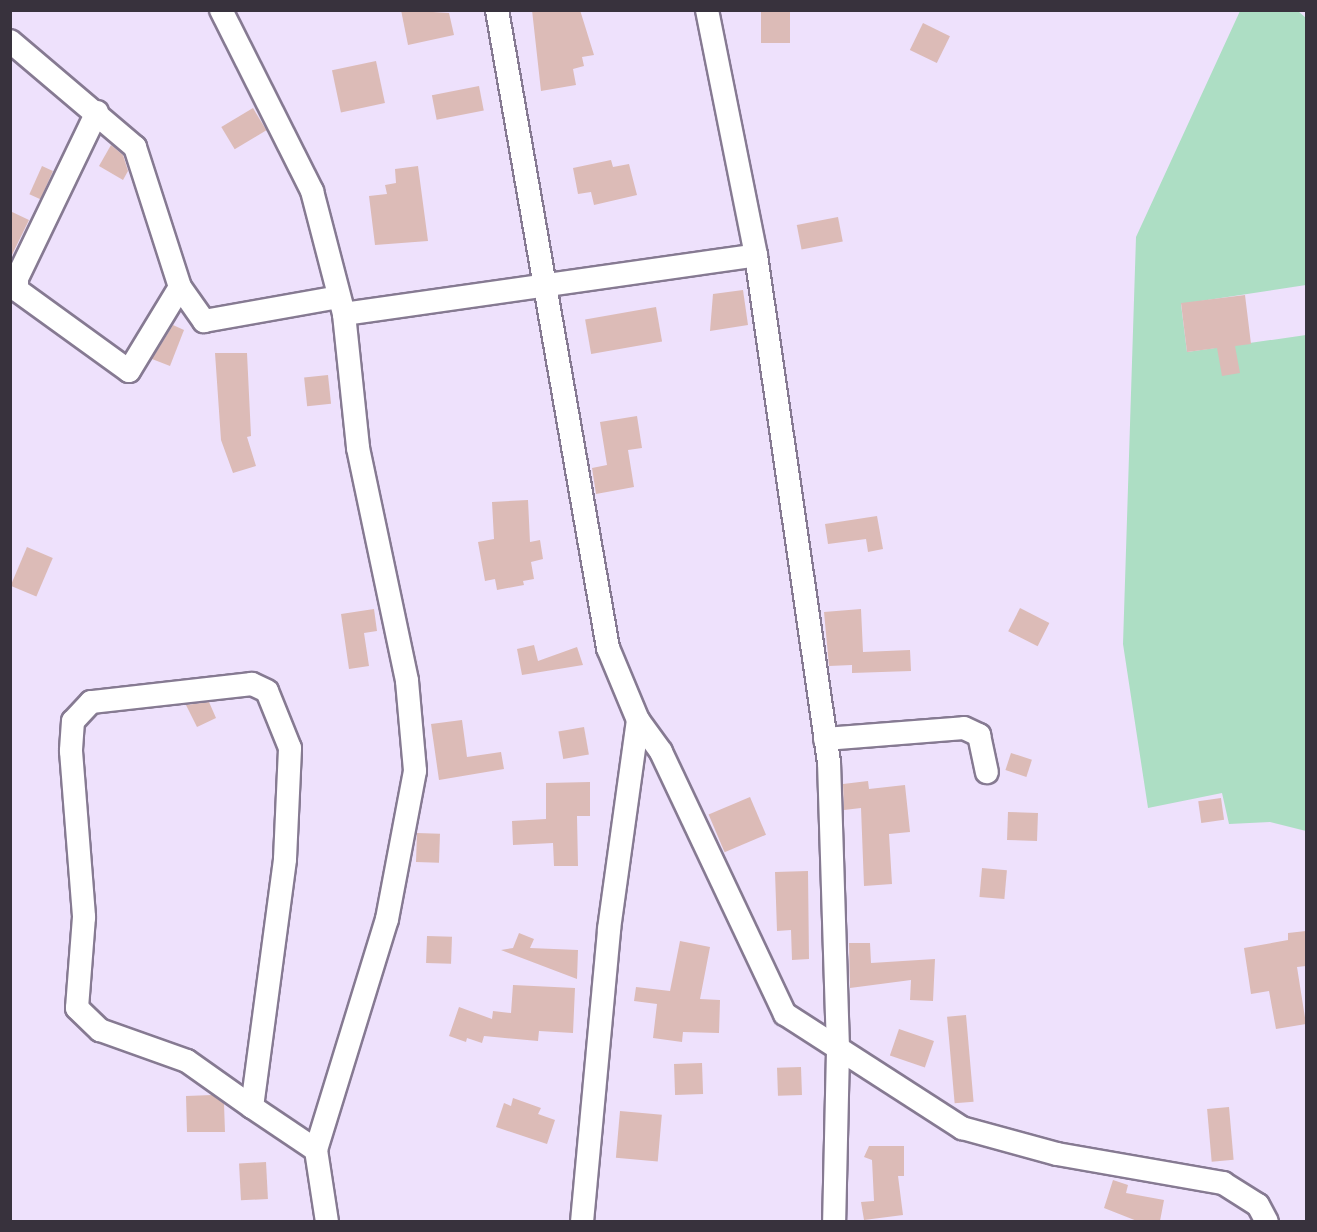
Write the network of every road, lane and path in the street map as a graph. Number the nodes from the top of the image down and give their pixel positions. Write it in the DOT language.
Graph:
graph roads {
  1 [pos="221,10"];
  2 [pos="497,10"];
  3 [pos="707,10"];
  4 [pos="10,41"];
  5 [pos="97,112"];
  6 [pos="756,255"];
  7 [pos="546,284"];
  8 [pos="180,287"];
  9 [pos="342,305"];
  10 [pos="638,720"];
  11 [pos="825,738"];
  12 [pos="987,772"];
  13 [pos="838,1051"];
  14 [pos="252,1107"];
  15 [pos="316,1150"];
  16 [pos="327,1221"];
  17 [pos="582,1221"];
  18 [pos="834,1221"];
  19 [pos="1267,1221"];
  1 -- 9 [label="street"];
  2 -- 7 [label="street"];
  3 -- 6 [label="street"];
  4 -- 5 [label="street"];
  5 -- 8 [label="street"];
  5 -- 8 [label="street"];
  6 -- 7 [label="street"];
  6 -- 11 [label="street"];
  7 -- 9 [label="street"];
  7 -- 10 [label="street"];
  8 -- 9 [label="street"];
  9 -- 15 [label="street"];
  10 -- 13 [label="street"];
  10 -- 17 [label="street"];
  11 -- 12 [label="street"];
  11 -- 13 [label="street"];
  13 -- 18 [label="street"];
  13 -- 19 [label="street"];
  14 -- 14 [label="street"];
  14 -- 15 [label="street"];
  15 -- 16 [label="street"];
}
